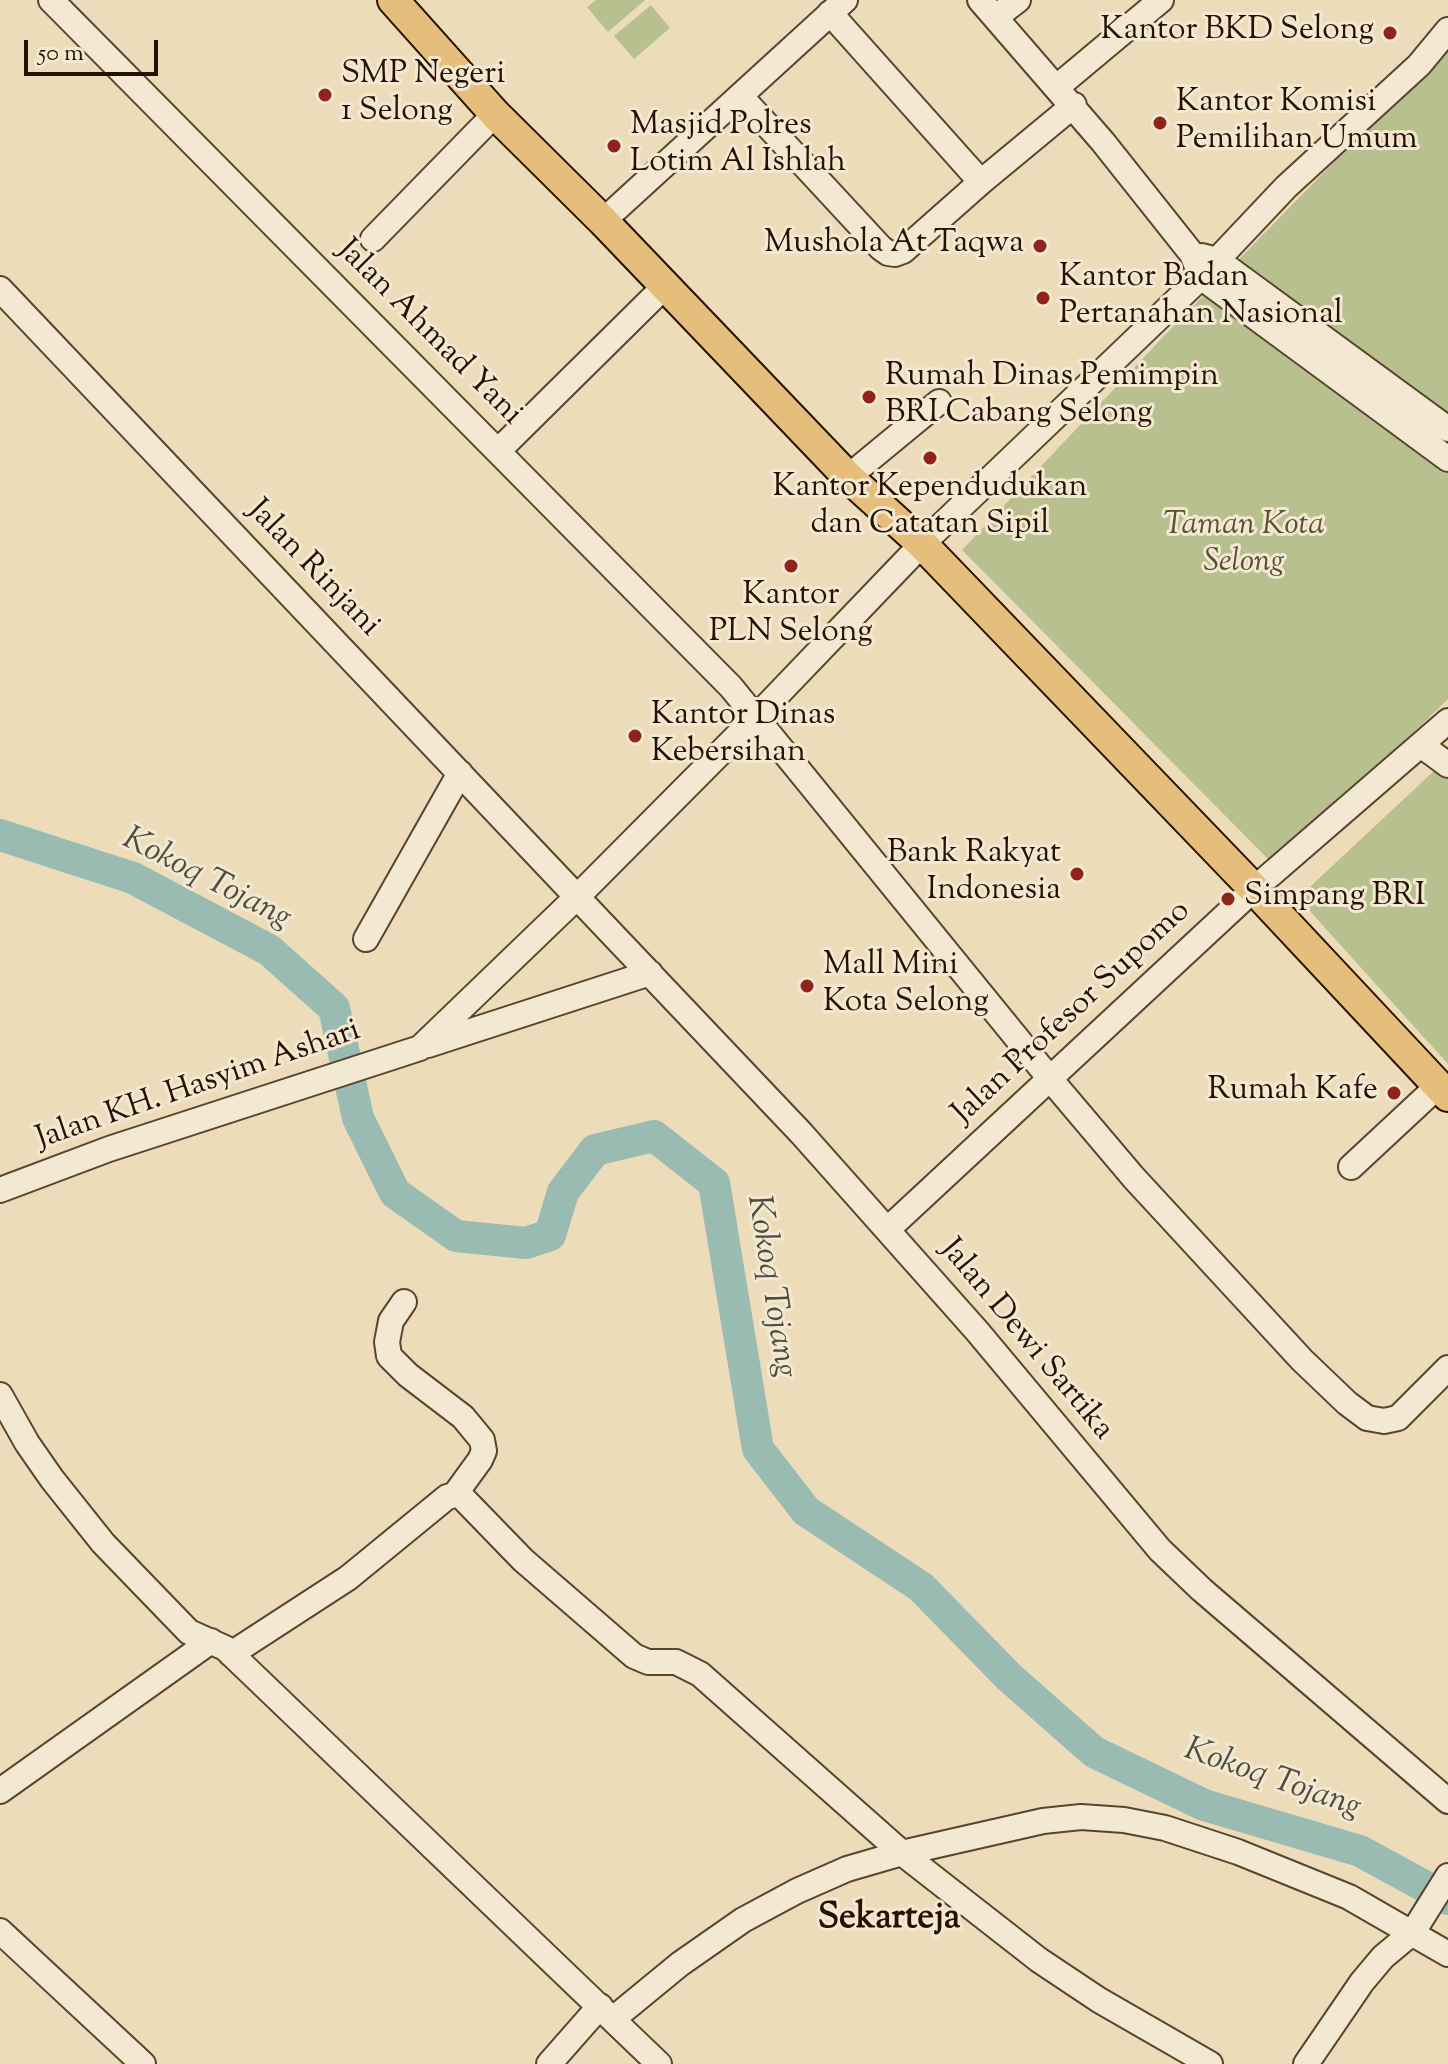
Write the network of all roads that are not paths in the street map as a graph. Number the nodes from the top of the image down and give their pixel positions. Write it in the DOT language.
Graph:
graph roads {
  1 [pos="51,0"];
  2 [pos="393,0"];
  3 [pos="1018,0"];
  4 [pos="1161,0"];
  5 [pos="837,7"];
  6 [pos="988,9"];
  7 [pos="1448,30"];
  8 [pos="1057,87"];
  9 [pos="741,97"];
  10 [pos="1074,105"];
  11 [pos="495,114"];
  12 [pos="981,182"];
  13 [pos="603,221"];
  14 [pos="373,239"];
  15 [pos="1203,263"];
  16 [pos="665,286"];
  17 [pos="0,289"];
  18 [pos="939,402"];
  19 [pos="1448,429"];
  20 [pos="498,451"];
  21 [pos="1448,459"];
  22 [pos="848,477"];
  23 [pos="922,544"];
  24 [pos="757,716"];
  25 [pos="1448,721"];
  26 [pos="1421,745"];
  27 [pos="1448,765"];
  28 [pos="460,773"];
  29 [pos="1254,889"];
  30 [pos="578,896"];
  31 [pos="366,939"];
  32 [pos="650,973"];
  33 [pos="420,1048"];
  34 [pos="1051,1080"];
  35 [pos="1443,1091"];
  36 [pos="1351,1167"];
  37 [pos="0,1190"];
  38 [pos="888,1229"];
  39 [pos="404,1302"];
  40 [pos="1448,1368"];
  41 [pos="0,1395"];
  42 [pos="456,1493"];
  43 [pos="221,1647"];
  44 [pos="0,1791"];
  45 [pos="1448,1801"];
  46 [pos="902,1853"];
  47 [pos="1448,1876"];
  48 [pos="1418,1926"];
  49 [pos="0,1931"];
  50 [pos="1448,1954"];
  51 [pos="607,2012"];
  52 [pos="143,2064"];
  53 [pos="549,2064"];
  54 [pos="659,2064"];
  55 [pos="1210,2064"];
  56 [pos="1306,2064"];
  1 -- 20 [label="street, Jalan Ahmad Yani"];
  2 -- 11 [label="main road"];
  3 -- 6 [label="street"];
  4 -- 8 [label="street"];
  5 -- 9 [label="street"];
  5 -- 12 [label="street"];
  6 -- 8 [label="street"];
  7 -- 15 [label="street, Jalan KH. Hasyim Ashari"];
  8 -- 10 [label="street"];
  9 -- 12 [label="street"];
  9 -- 13 [label="street"];
  10 -- 12 [label="street"];
  10 -- 15 [label="street"];
  11 -- 13 [label="main road"];
  11 -- 14 [label="street"];
  13 -- 16 [label="main road"];
  15 -- 19 [label="street"];
  15 -- 21 [label="street"];
  15 -- 23 [label="street, Jalan KH. Hasyim Ashari"];
  16 -- 20 [label="street"];
  16 -- 22 [label="main road"];
  17 -- 28 [label="street, Jalan Rinjani"];
  18 -- 22 [label="street"];
  20 -- 24 [label="street, Jalan Ahmad Yani"];
  22 -- 23 [label="main road"];
  23 -- 24 [label="street, Jalan KH. Hasyim Ashari"];
  23 -- 29 [label="main road"];
  24 -- 30 [label="street, Jalan KH. Hasyim Ashari"];
  24 -- 34 [label="street, Jalan Ahmad Yani"];
  25 -- 26 [label="street, Jalan Profesor Supomo"];
  26 -- 27 [label="street"];
  26 -- 29 [label="street, Jalan Profesor Supomo"];
  28 -- 30 [label="street, Jalan Rinjani"];
  28 -- 31 [label="street"];
  29 -- 34 [label="street, Jalan Profesor Supomo"];
  29 -- 35 [label="main road"];
  30 -- 32 [label="street, Jalan Dewi Sartika"];
  30 -- 33 [label="street, Jalan KH. Hasyim Ashari"];
  32 -- 33 [label="street, Jalan KH. Hasyim Ashari"];
  32 -- 38 [label="street, Jalan Dewi Sartika"];
  33 -- 37 [label="street, Jalan KH. Hasyim Ashari"];
  34 -- 38 [label="street, Jalan Profesor Supomo"];
  34 -- 40 [label="street, Jalan Ahmad Yani"];
  35 -- 36 [label="street"];
  38 -- 45 [label="street, Jalan Dewi Sartika"];
  39 -- 42 [label="street"];
  41 -- 43 [label="street"];
  42 -- 43 [label="street"];
  42 -- 46 [label="street"];
  43 -- 44 [label="street"];
  43 -- 51 [label="street"];
  46 -- 48 [label="street"];
  46 -- 51 [label="street"];
  46 -- 55 [label="street"];
  47 -- 48 [label="street"];
  48 -- 50 [label="street"];
  48 -- 56 [label="street"];
  49 -- 52 [label="street"];
  51 -- 53 [label="street"];
  51 -- 54 [label="street"];
}
